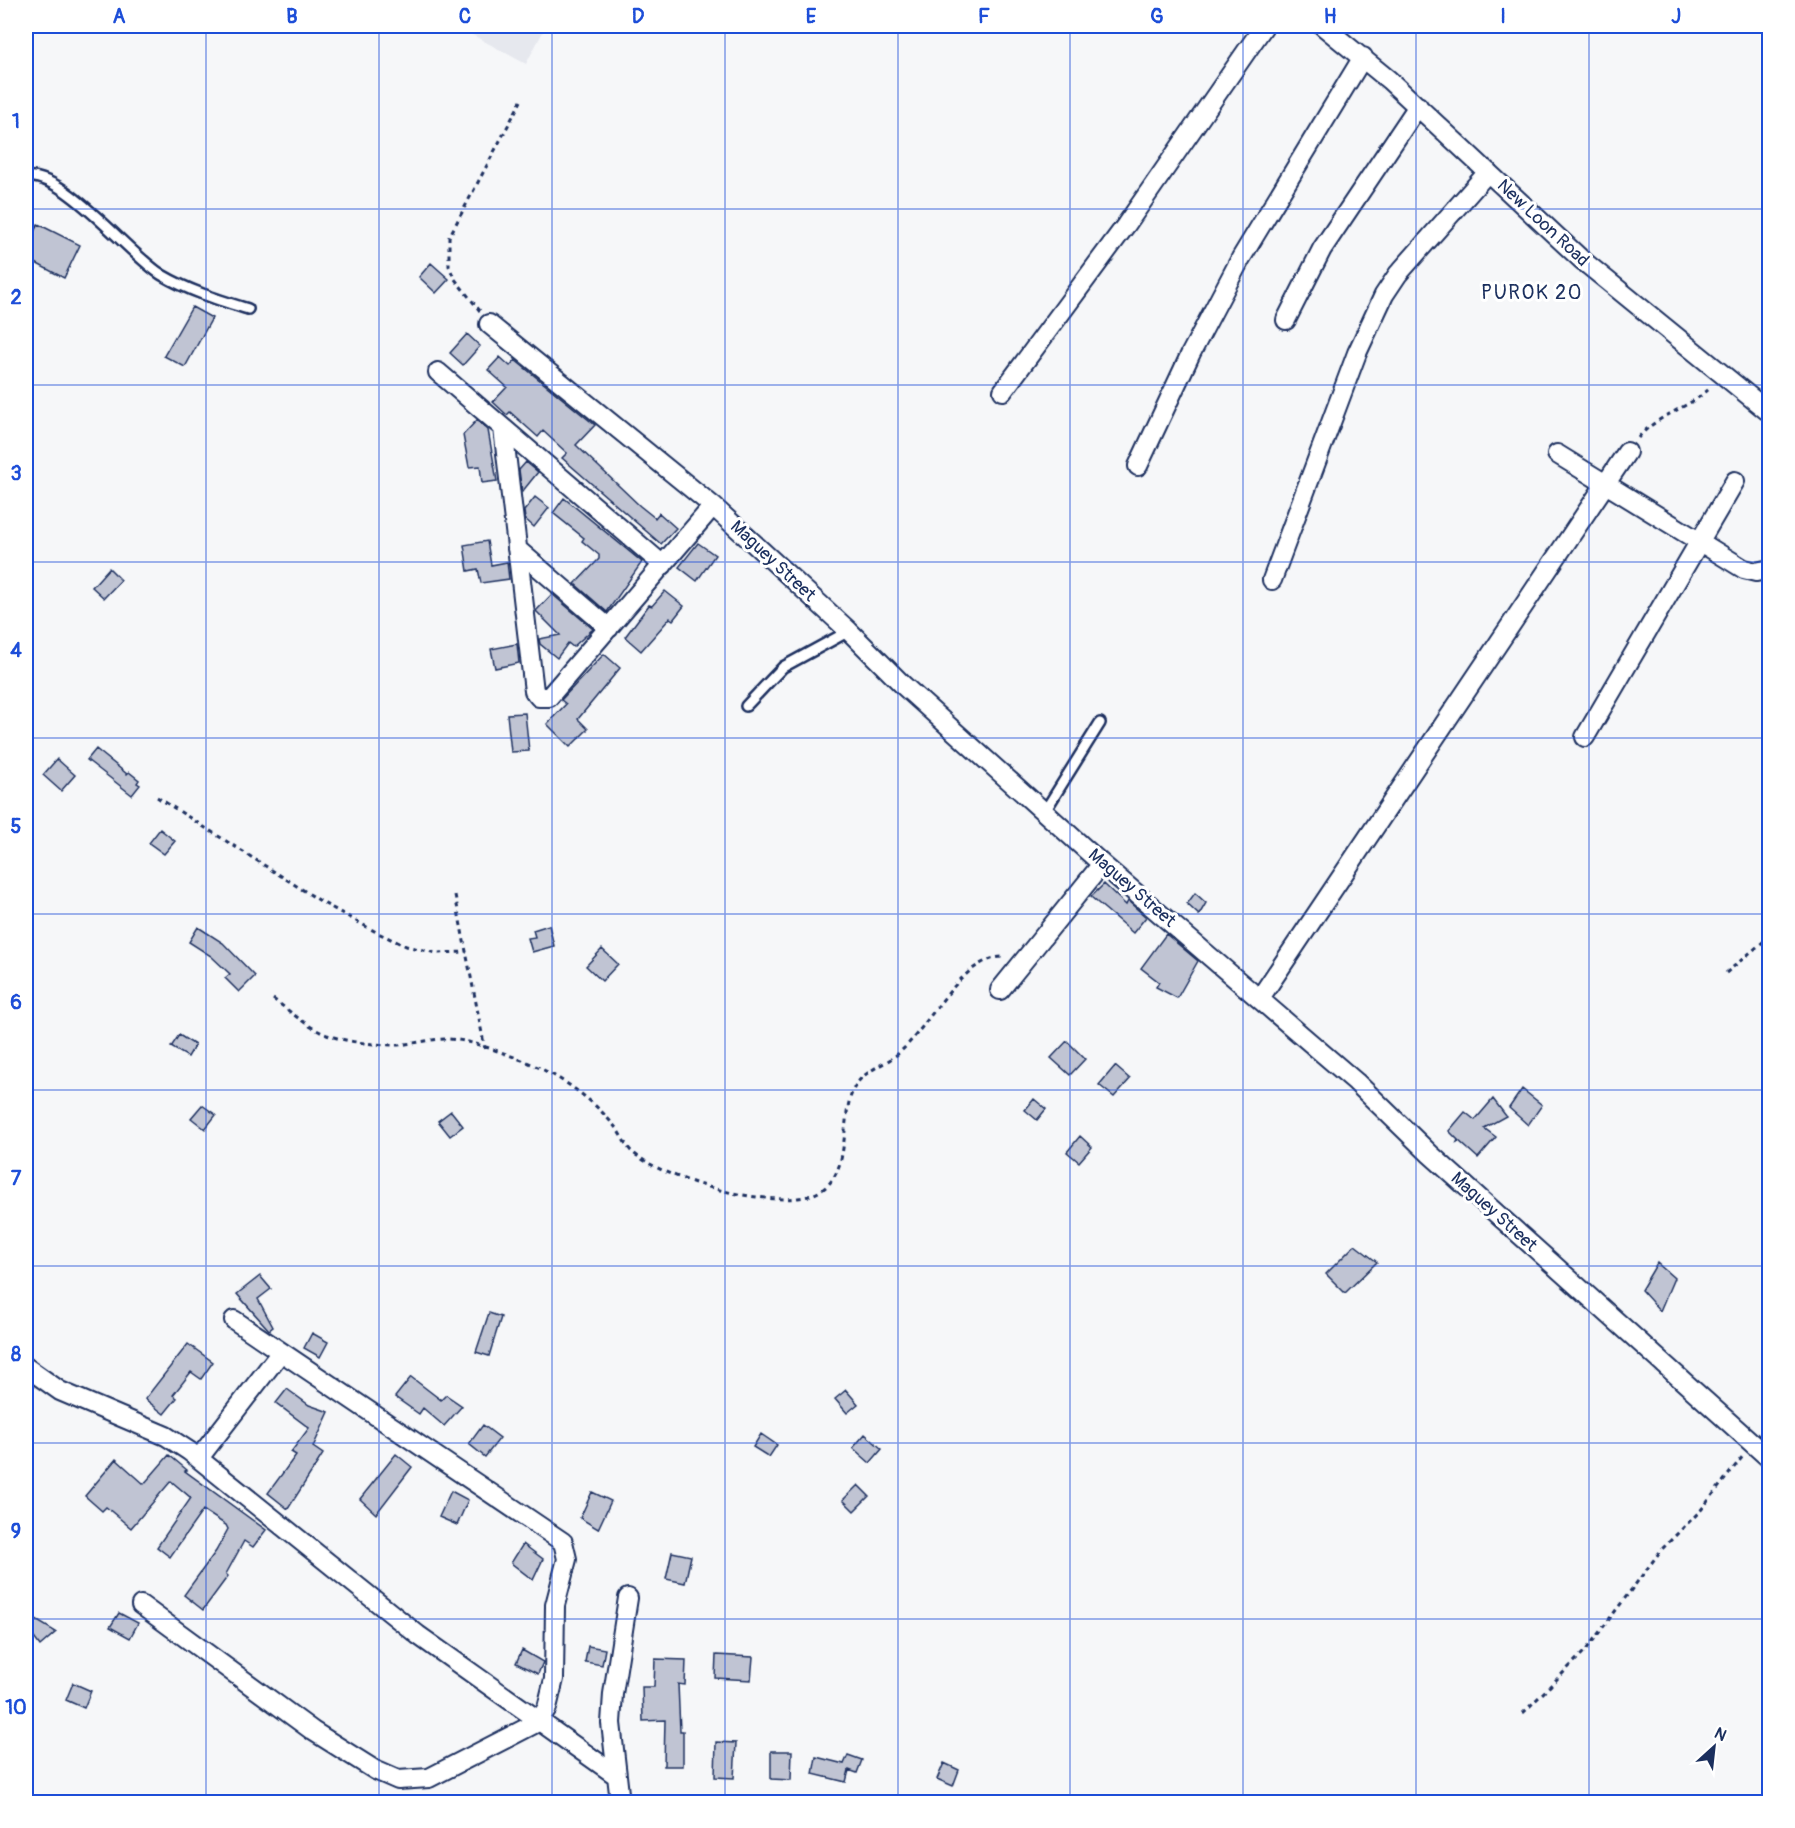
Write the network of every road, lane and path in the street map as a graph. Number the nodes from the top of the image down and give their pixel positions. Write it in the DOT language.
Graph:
graph roads {
  1 [pos="1264,26"];
  2 [pos="1323,26"];
  3 [pos="1363,57"];
  4 [pos="521,101"];
  5 [pos="1418,106"];
  6 [pos="1488,171"];
  7 [pos="26,177"];
  8 [pos="248,309"];
  9 [pos="1286,320"];
  10 [pos="489,324"];
  11 [pos="438,372"];
  12 [pos="1722,376"];
  13 [pos="1004,391"];
  14 [pos="1770,412"];
  15 [pos="503,428"];
  16 [pos="1627,452"];
  17 [pos="1557,454"];
  18 [pos="1138,466"];
  19 [pos="1735,481"];
  20 [pos="1605,484"];
  21 [pos="713,506"];
  22 [pos="1700,541"];
  23 [pos="517,549"];
  24 [pos="663,565"];
  25 [pos="1770,569"];
  26 [pos="1272,580"];
  27 [pos="609,628"];
  28 [pos="849,631"];
  29 [pos="746,706"];
  30 [pos="1100,723"];
  31 [pos="1585,737"];
  32 [pos="157,797"];
  33 [pos="1045,811"];
  34 [pos="1102,864"];
  35 [pos="455,895"];
  36 [pos="1770,936"];
  37 [pos="467,952"];
  38 [pos="1020,965"];
  39 [pos="1726,972"];
  40 [pos="1000,990"];
  41 [pos="1260,998"];
  42 [pos="273,999"];
  43 [pos="485,1049"];
  44 [pos="234,1320"];
  45 [pos="281,1352"];
  46 [pos="26,1367"];
  47 [pos="1753,1444"];
  48 [pos="199,1458"];
  49 [pos="1770,1459"];
  50 [pos="628,1598"];
  51 [pos="141,1605"];
  52 [pos="1523,1713"];
  53 [pos="538,1722"];
  54 [pos="617,1776"];
  55 [pos="620,1803"];
  1 -- 13 [label="street"];
  2 -- 3 [label="street, New Loon Road"];
  3 -- 5 [label="street, New Loon Road"];
  3 -- 18 [label="street"];
  4 -- 10 [label="path"];
  5 -- 6 [label="street, New Loon Road"];
  5 -- 9 [label="street"];
  6 -- 12 [label="street, New Loon Road"];
  6 -- 26 [label="street"];
  7 -- 8 [label="lane"];
  10 -- 21 [label="street, Maguey Street"];
  11 -- 15 [label="street"];
  12 -- 14 [label="street, New Loon Road"];
  12 -- 16 [label="path"];
  15 -- 23 [label="street"];
  15 -- 24 [label="street"];
  16 -- 20 [label="street"];
  17 -- 20 [label="street"];
  19 -- 22 [label="street"];
  20 -- 22 [label="street"];
  20 -- 41 [label="street"];
  21 -- 24 [label="street"];
  21 -- 28 [label="street, Maguey Street"];
  22 -- 25 [label="street"];
  22 -- 31 [label="street"];
  23 -- 27 [label="street"];
  23 -- 27 [label="street"];
  24 -- 27 [label="street"];
  28 -- 29 [label="lane"];
  28 -- 33 [label="street, Maguey Street"];
  30 -- 33 [label="lane"];
  32 -- 37 [label="path"];
  33 -- 34 [label="street, Maguey Street"];
  34 -- 38 [label="street"];
  34 -- 41 [label="street, Maguey Street"];
  35 -- 37 [label="path"];
  36 -- 39 [label="path"];
  37 -- 43 [label="path"];
  38 -- 40 [label="street"];
  38 -- 43 [label="path"];
  41 -- 47 [label="street, Maguey Street"];
  42 -- 43 [label="path"];
  44 -- 45 [label="street"];
  45 -- 48 [label="street"];
  45 -- 53 [label="street"];
  46 -- 48 [label="street"];
  47 -- 49 [label="street, Maguey Street"];
  47 -- 52 [label="path"];
  48 -- 53 [label="street"];
  50 -- 54 [label="street"];
  51 -- 53 [label="street"];
  53 -- 54 [label="street"];
  54 -- 55 [label="street"];
}
